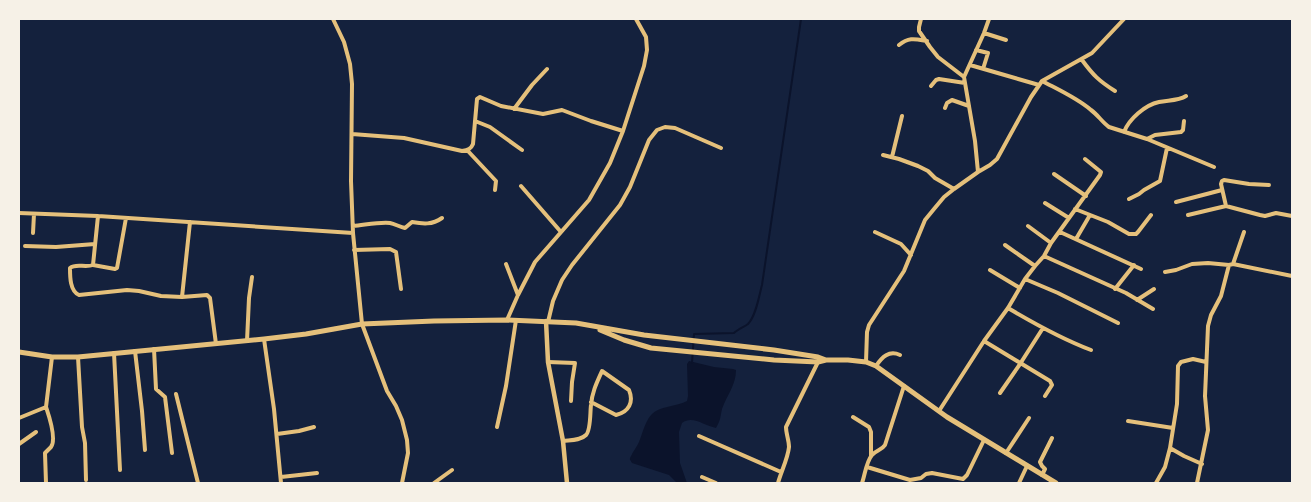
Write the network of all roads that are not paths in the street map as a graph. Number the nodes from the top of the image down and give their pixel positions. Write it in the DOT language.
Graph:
graph roads {
  1 [pos="334,19"];
  2 [pos="636,19"];
  3 [pos="921,19"];
  4 [pos="989,19"];
  5 [pos="1124,19"];
  6 [pos="984,33"];
  7 [pos="1006,40"];
  8 [pos="927,41"];
  9 [pos="899,45"];
  10 [pos="976,50"];
  11 [pos="1082,60"];
  12 [pos="970,65"];
  13 [pos="547,69"];
  14 [pos="984,69"];
  15 [pos="964,77"];
  16 [pos="965,83"];
  17 [pos="1041,83"];
  18 [pos="931,86"];
  19 [pos="1115,91"];
  20 [pos="1186,96"];
  21 [pos="969,106"];
  22 [pos="945,108"];
  23 [pos="514,109"];
  24 [pos="902,116"];
  25 [pos="474,121"];
  26 [pos="1184,121"];
  27 [pos="623,131"];
  28 [pos="1124,132"];
  29 [pos="352,134"];
  30 [pos="1147,139"];
  31 [pos="721,148"];
  32 [pos="1167,148"];
  33 [pos="468,150"];
  34 [pos="522,150"];
  35 [pos="883,155"];
  36 [pos="892,158"];
  37 [pos="1085,159"];
  38 [pos="1214,167"];
  39 [pos="978,172"];
  40 [pos="1054,174"];
  41 [pos="1269,185"];
  42 [pos="521,186"];
  43 [pos="954,189"];
  44 [pos="495,190"];
  45 [pos="1222,190"];
  46 [pos="1086,196"];
  47 [pos="1129,199"];
  48 [pos="1176,202"];
  49 [pos="1045,203"];
  50 [pos="1226,206"];
  51 [pos="1075,209"];
  52 [pos="19,213"];
  53 [pos="34,214"];
  54 [pos="1090,215"];
  55 [pos="1151,215"];
  56 [pos="1188,215"];
  57 [pos="98,216"];
  58 [pos="1292,216"];
  59 [pos="126,218"];
  60 [pos="442,218"];
  61 [pos="1070,218"];
  62 [pos="190,222"];
  63 [pos="353,226"];
  64 [pos="1028,226"];
  65 [pos="561,232"];
  66 [pos="875,232"];
  67 [pos="1060,232"];
  68 [pos="1244,232"];
  69 [pos="33,233"];
  70 [pos="353,233"];
  71 [pos="1076,239"];
  72 [pos="1051,243"];
  73 [pos="95,244"];
  74 [pos="1005,245"];
  75 [pos="26,246"];
  76 [pos="354,250"];
  77 [pos="911,256"];
  78 [pos="1044,256"];
  79 [pos="506,264"];
  80 [pos="93,265"];
  81 [pos="1134,265"];
  82 [pos="1231,265"];
  83 [pos="1035,266"];
  84 [pos="1141,269"];
  85 [pos="990,270"];
  86 [pos="1165,272"];
  87 [pos="1292,276"];
  88 [pos="252,277"];
  89 [pos="1025,279"];
  90 [pos="401,288"];
  91 [pos="1020,288"];
  92 [pos="1115,289"];
  93 [pos="1154,289"];
  94 [pos="518,295"];
  95 [pos="182,297"];
  96 [pos="1137,300"];
  97 [pos="1008,308"];
  98 [pos="1153,309"];
  99 [pos="507,320"];
  100 [pos="516,320"];
  101 [pos="547,322"];
  102 [pos="1118,323"];
  103 [pos="362,324"];
  104 [pos="590,326"];
  105 [pos="1043,328"];
  106 [pos="264,339"];
  107 [pos="246,341"];
  108 [pos="984,341"];
  109 [pos="216,344"];
  110 [pos="154,349"];
  111 [pos="1092,350"];
  112 [pos="19,352"];
  113 [pos="135,352"];
  114 [pos="114,353"];
  115 [pos="900,355"];
  116 [pos="52,357"];
  117 [pos="78,357"];
  118 [pos="818,359"];
  119 [pos="548,362"];
  120 [pos="866,362"];
  121 [pos="1206,362"];
  122 [pos="1020,364"];
  123 [pos="876,366"];
  124 [pos="904,386"];
  125 [pos="1000,393"];
  126 [pos="176,394"];
  127 [pos="1045,396"];
  128 [pos="571,401"];
  129 [pos="591,402"];
  130 [pos="46,407"];
  131 [pos="939,411"];
  132 [pos="854,417"];
  133 [pos="19,418"];
  134 [pos="1029,418"];
  135 [pos="1128,421"];
  136 [pos="314,427"];
  137 [pos="497,427"];
  138 [pos="1173,428"];
  139 [pos="36,432"];
  140 [pos="277,434"];
  141 [pos="699,436"];
  142 [pos="1052,438"];
  143 [pos="563,440"];
  144 [pos="984,440"];
  145 [pos="19,444"];
  146 [pos="1170,448"];
  147 [pos="145,450"];
  148 [pos="172,453"];
  149 [pos="1006,453"];
  150 [pos="871,457"];
  151 [pos="1202,464"];
  152 [pos="1027,466"];
  153 [pos="867,467"];
  154 [pos="120,470"];
  155 [pos="452,470"];
  156 [pos="780,472"];
  157 [pos="317,473"];
  158 [pos="1042,475"];
  159 [pos="280,477"];
  160 [pos="702,477"];
  161 [pos="965,478"];
  162 [pos="86,480"];
  163 [pos="46,483"];
  164 [pos="198,483"];
  165 [pos="281,483"];
  166 [pos="402,483"];
  167 [pos="434,483"];
  168 [pos="567,483"];
  169 [pos="716,483"];
  170 [pos="778,483"];
  171 [pos="862,483"];
  172 [pos="968,483"];
  173 [pos="1019,483"];
  174 [pos="1056,483"];
  175 [pos="1156,483"];
  176 [pos="1197,483"];
  1 -- 29 [label="street"];
  2 -- 27 [label="street"];
  3 -- 8 [label="street"];
  4 -- 6 [label="street"];
  5 -- 11 [label="street"];
  6 -- 7 [label="street"];
  6 -- 10 [label="street"];
  8 -- 9 [label="street"];
  8 -- 15 [label="street"];
  10 -- 12 [label="street"];
  10 -- 14 [label="street"];
  11 -- 17 [label="street"];
  11 -- 19 [label="street"];
  12 -- 14 [label="street"];
  12 -- 15 [label="street"];
  13 -- 23 [label="street"];
  14 -- 17 [label="street"];
  15 -- 16 [label="street"];
  16 -- 18 [label="street"];
  16 -- 21 [label="street"];
  17 -- 28 [label="street"];
  17 -- 39 [label="street"];
  20 -- 28 [label="street"];
  21 -- 22 [label="street"];
  21 -- 39 [label="street"];
  23 -- 25 [label="street"];
  23 -- 27 [label="street"];
  24 -- 36 [label="street"];
  25 -- 33 [label="street"];
  25 -- 34 [label="street"];
  26 -- 30 [label="street"];
  27 -- 65 [label="street"];
  28 -- 30 [label="street"];
  29 -- 33 [label="street"];
  29 -- 63 [label="street"];
  30 -- 32 [label="street"];
  31 -- 101 [label="street"];
  32 -- 38 [label="street"];
  32 -- 47 [label="street"];
  33 -- 44 [label="street"];
  35 -- 36 [label="street"];
  36 -- 43 [label="street"];
  37 -- 46 [label="street"];
  39 -- 43 [label="street"];
  40 -- 46 [label="street"];
  41 -- 45 [label="street"];
  42 -- 65 [label="street"];
  43 -- 77 [label="street"];
  45 -- 48 [label="street"];
  45 -- 50 [label="street"];
  46 -- 51 [label="street"];
  49 -- 61 [label="street"];
  50 -- 56 [label="street"];
  50 -- 58 [label="street"];
  51 -- 54 [label="street"];
  51 -- 61 [label="street"];
  52 -- 53 [label="street"];
  53 -- 57 [label="street"];
  53 -- 69 [label="street"];
  54 -- 55 [label="street"];
  54 -- 71 [label="street"];
  57 -- 59 [label="street"];
  57 -- 73 [label="street"];
  59 -- 62 [label="street"];
  59 -- 80 [label="street"];
  60 -- 63 [label="street"];
  61 -- 67 [label="street"];
  62 -- 70 [label="street"];
  62 -- 95 [label="street"];
  63 -- 70 [label="street"];
  64 -- 72 [label="street"];
  65 -- 94 [label="street"];
  66 -- 77 [label="street"];
  67 -- 71 [label="street"];
  67 -- 72 [label="street"];
  68 -- 82 [label="street"];
  70 -- 76 [label="street"];
  71 -- 81 [label="street"];
  72 -- 78 [label="street"];
  73 -- 75 [label="street"];
  73 -- 80 [label="street"];
  74 -- 83 [label="street"];
  76 -- 90 [label="street"];
  76 -- 103 [label="street"];
  77 -- 120 [label="street"];
  78 -- 83 [label="street"];
  78 -- 92 [label="street"];
  79 -- 94 [label="street"];
  80 -- 95 [label="street"];
  81 -- 84 [label="street"];
  81 -- 92 [label="street"];
  82 -- 86 [label="street"];
  82 -- 87 [label="street"];
  82 -- 121 [label="street"];
  83 -- 89 [label="street"];
  85 -- 91 [label="street"];
  88 -- 107 [label="street"];
  89 -- 91 [label="street"];
  89 -- 102 [label="street"];
  91 -- 97 [label="street"];
  92 -- 96 [label="street"];
  93 -- 96 [label="street"];
  94 -- 99 [label="street"];
  95 -- 109 [label="street"];
  96 -- 98 [label="street"];
  97 -- 105 [label="street"];
  97 -- 108 [label="street"];
  99 -- 100 [label="main road"];
  99 -- 103 [label="main road"];
  100 -- 101 [label="main road"];
  100 -- 137 [label="street"];
  101 -- 104 [label="main road"];
  101 -- 119 [label="street"];
  103 -- 106 [label="main road"];
  103 -- 166 [label="street"];
  104 -- 118 [label="main road"];
  104 -- 118 [label="main road"];
  105 -- 111 [label="street"];
  105 -- 122 [label="street"];
  106 -- 107 [label="main road"];
  106 -- 140 [label="street"];
  107 -- 109 [label="main road"];
  108 -- 122 [label="street"];
  108 -- 131 [label="street"];
  109 -- 110 [label="main road"];
  110 -- 113 [label="main road"];
  110 -- 148 [label="street"];
  112 -- 116 [label="main road"];
  113 -- 114 [label="main road"];
  113 -- 147 [label="street"];
  114 -- 117 [label="main road"];
  114 -- 154 [label="street"];
  115 -- 123 [label="street"];
  116 -- 117 [label="main road"];
  116 -- 130 [label="street"];
  117 -- 162 [label="street"];
  118 -- 120 [label="main road"];
  118 -- 156 [label="street"];
  119 -- 128 [label="street"];
  119 -- 143 [label="street"];
  120 -- 123 [label="main road"];
  121 -- 138 [label="street"];
  121 -- 151 [label="street"];
  122 -- 125 [label="street"];
  122 -- 127 [label="street"];
  123 -- 124 [label="main road"];
  124 -- 131 [label="main road"];
  124 -- 150 [label="street"];
  126 -- 164 [label="street"];
  129 -- 129 [label="street"];
  129 -- 143 [label="street"];
  130 -- 133 [label="street"];
  130 -- 163 [label="street"];
  131 -- 144 [label="main road"];
  132 -- 150 [label="street"];
  134 -- 149 [label="street"];
  135 -- 138 [label="street"];
  136 -- 140 [label="street"];
  138 -- 146 [label="street"];
  139 -- 145 [label="street"];
  140 -- 159 [label="street"];
  141 -- 156 [label="street"];
  142 -- 158 [label="street"];
  143 -- 168 [label="street"];
  144 -- 149 [label="main road"];
  144 -- 161 [label="street"];
  146 -- 151 [label="street"];
  146 -- 175 [label="street"];
  149 -- 152 [label="main road"];
  150 -- 153 [label="street"];
  151 -- 176 [label="street"];
  152 -- 158 [label="main road"];
  152 -- 173 [label="street"];
  153 -- 161 [label="street"];
  153 -- 171 [label="street"];
  155 -- 167 [label="street"];
  156 -- 170 [label="street"];
  157 -- 159 [label="street"];
  158 -- 174 [label="main road"];
  159 -- 165 [label="street"];
  160 -- 169 [label="street"];
  161 -- 172 [label="street"];
}
